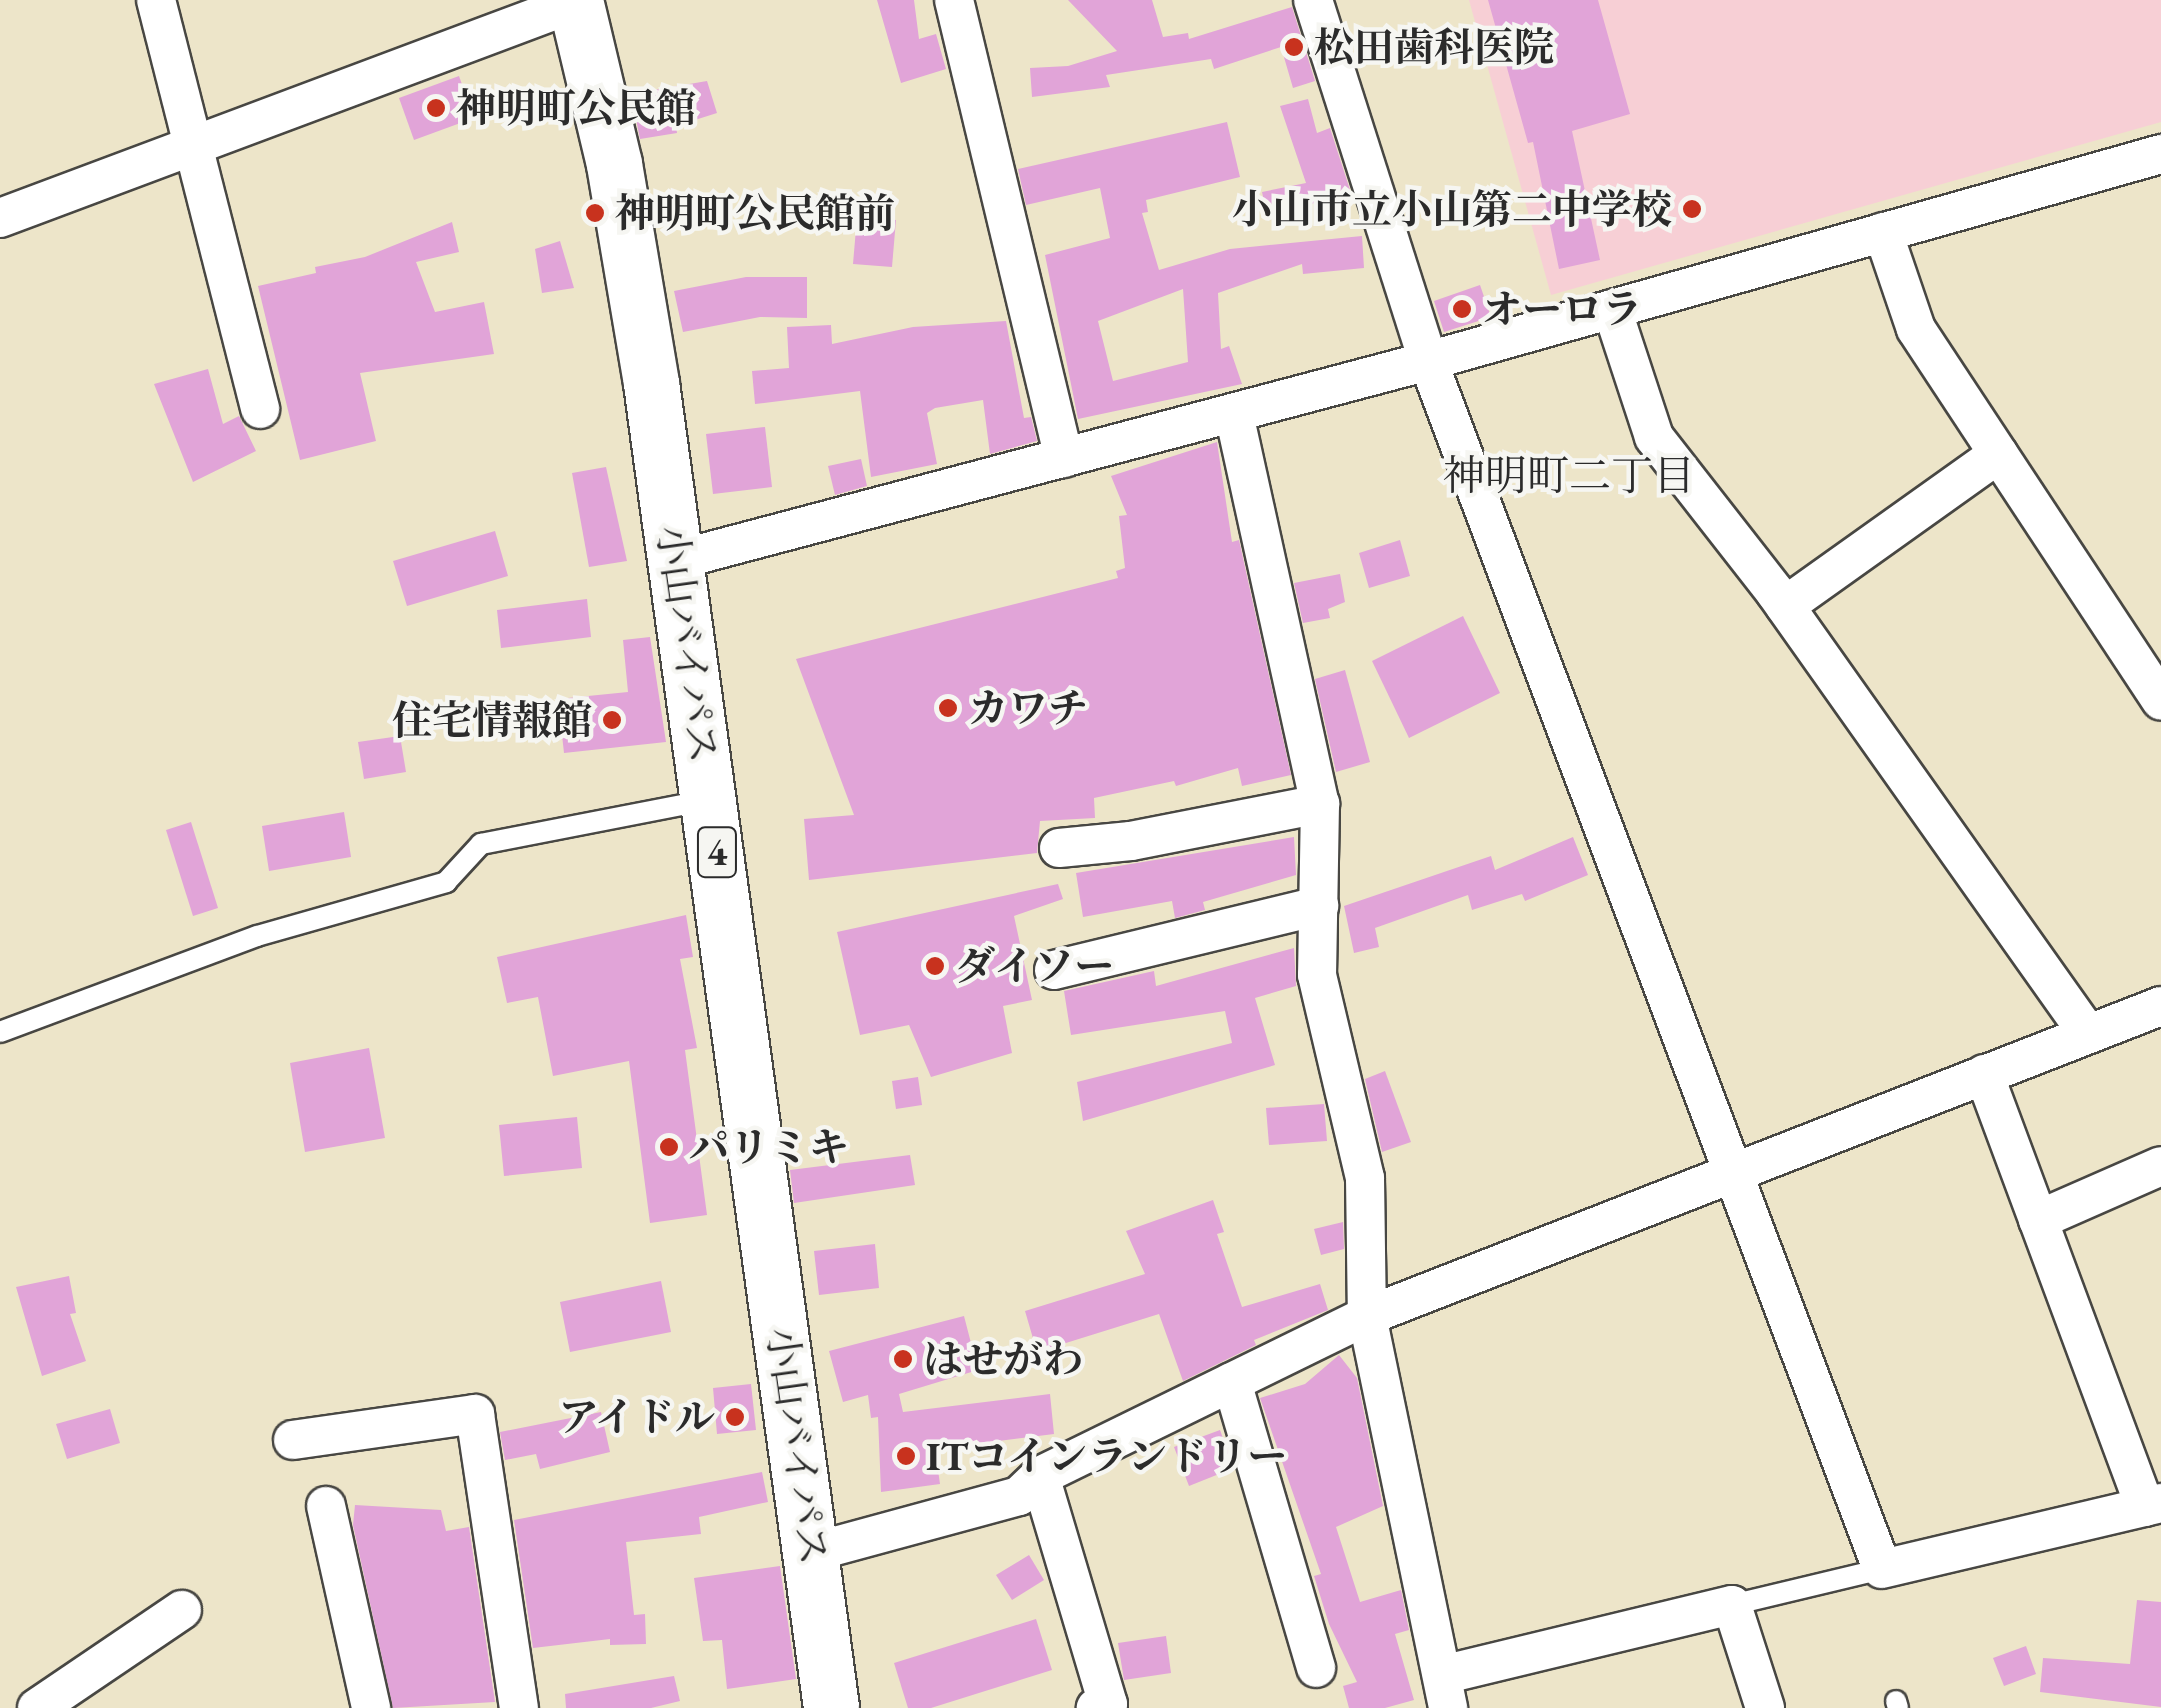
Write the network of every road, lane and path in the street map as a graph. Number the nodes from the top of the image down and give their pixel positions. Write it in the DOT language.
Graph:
graph roads {
  1 [pos="156,0"];
  2 [pos="954,0"];
  3 [pos="1313,0"];
  4 [pos="577,1"];
  5 [pos="191,143"];
  6 [pos="2161,154"];
  7 [pos="0,218"];
  8 [pos="1883,232"];
  9 [pos="1612,309"];
  10 [pos="1428,361"];
  11 [pos="260,409"];
  12 [pos="1234,414"];
  13 [pos="1998,454"];
  14 [pos="1064,458"];
  15 [pos="677,560"];
  16 [pos="1785,606"];
  17 [pos="2161,700"];
  18 [pos="710,800"];
  19 [pos="1320,804"];
  20 [pos="1059,848"];
  21 [pos="1319,906"];
  22 [pos="1054,970"];
  23 [pos="2161,1006"];
  24 [pos="0,1032"];
  25 [pos="2088,1034"];
  26 [pos="1984,1074"];
  27 [pos="2161,1166"];
  28 [pos="1737,1170"];
  29 [pos="2038,1220"];
  30 [pos="1367,1316"];
  31 [pos="1232,1382"];
  32 [pos="293,1440"];
  33 [pos="1040,1476"];
  34 [pos="2153,1505"];
  35 [pos="326,1506"];
  36 [pos="813,1552"];
  37 [pos="1882,1568"];
  38 [pos="1732,1605"];
  39 [pos="182,1610"];
  40 [pos="1316,1668"];
  41 [pos="1445,1691"];
  42 [pos="37,1708"];
  43 [pos="371,1708"];
  44 [pos="519,1708"];
  45 [pos="832,1708"];
  46 [pos="1096,1708"];
  47 [pos="1765,1708"];
  1 -- 5 [label="street"];
  2 -- 14 [label="street"];
  3 -- 10 [label="street"];
  4 -- 5 [label="street"];
  4 -- 15 [label="highway, 小山バイパス / 4"];
  5 -- 7 [label="street"];
  5 -- 11 [label="street"];
  6 -- 8 [label="street"];
  8 -- 9 [label="street"];
  8 -- 13 [label="street"];
  9 -- 10 [label="street"];
  9 -- 16 [label="street"];
  10 -- 12 [label="street"];
  10 -- 28 [label="street"];
  12 -- 14 [label="street"];
  12 -- 19 [label="street"];
  13 -- 16 [label="street"];
  13 -- 17 [label="street"];
  14 -- 15 [label="street"];
  15 -- 18 [label="highway, 小山バイパス / 4"];
  16 -- 25 [label="street"];
  18 -- 24 [label="lane"];
  18 -- 36 [label="highway, 小山バイパス / 4"];
  19 -- 20 [label="street"];
  19 -- 21 [label="street"];
  21 -- 22 [label="street"];
  21 -- 30 [label="street"];
  23 -- 25 [label="street"];
  25 -- 26 [label="street"];
  26 -- 28 [label="street"];
  26 -- 29 [label="street"];
  27 -- 29 [label="street"];
  28 -- 30 [label="street"];
  28 -- 37 [label="street"];
  29 -- 34 [label="street"];
  30 -- 31 [label="street"];
  30 -- 41 [label="street"];
  31 -- 33 [label="street"];
  31 -- 40 [label="street"];
  32 -- 44 [label="street"];
  33 -- 36 [label="street"];
  33 -- 46 [label="street"];
  34 -- 37 [label="street"];
  35 -- 43 [label="street"];
  36 -- 45 [label="highway, 小山バイパス / 4"];
  37 -- 38 [label="lane"];
  38 -- 41 [label="street"];
  38 -- 47 [label="street"];
  39 -- 42 [label="street"];
}
